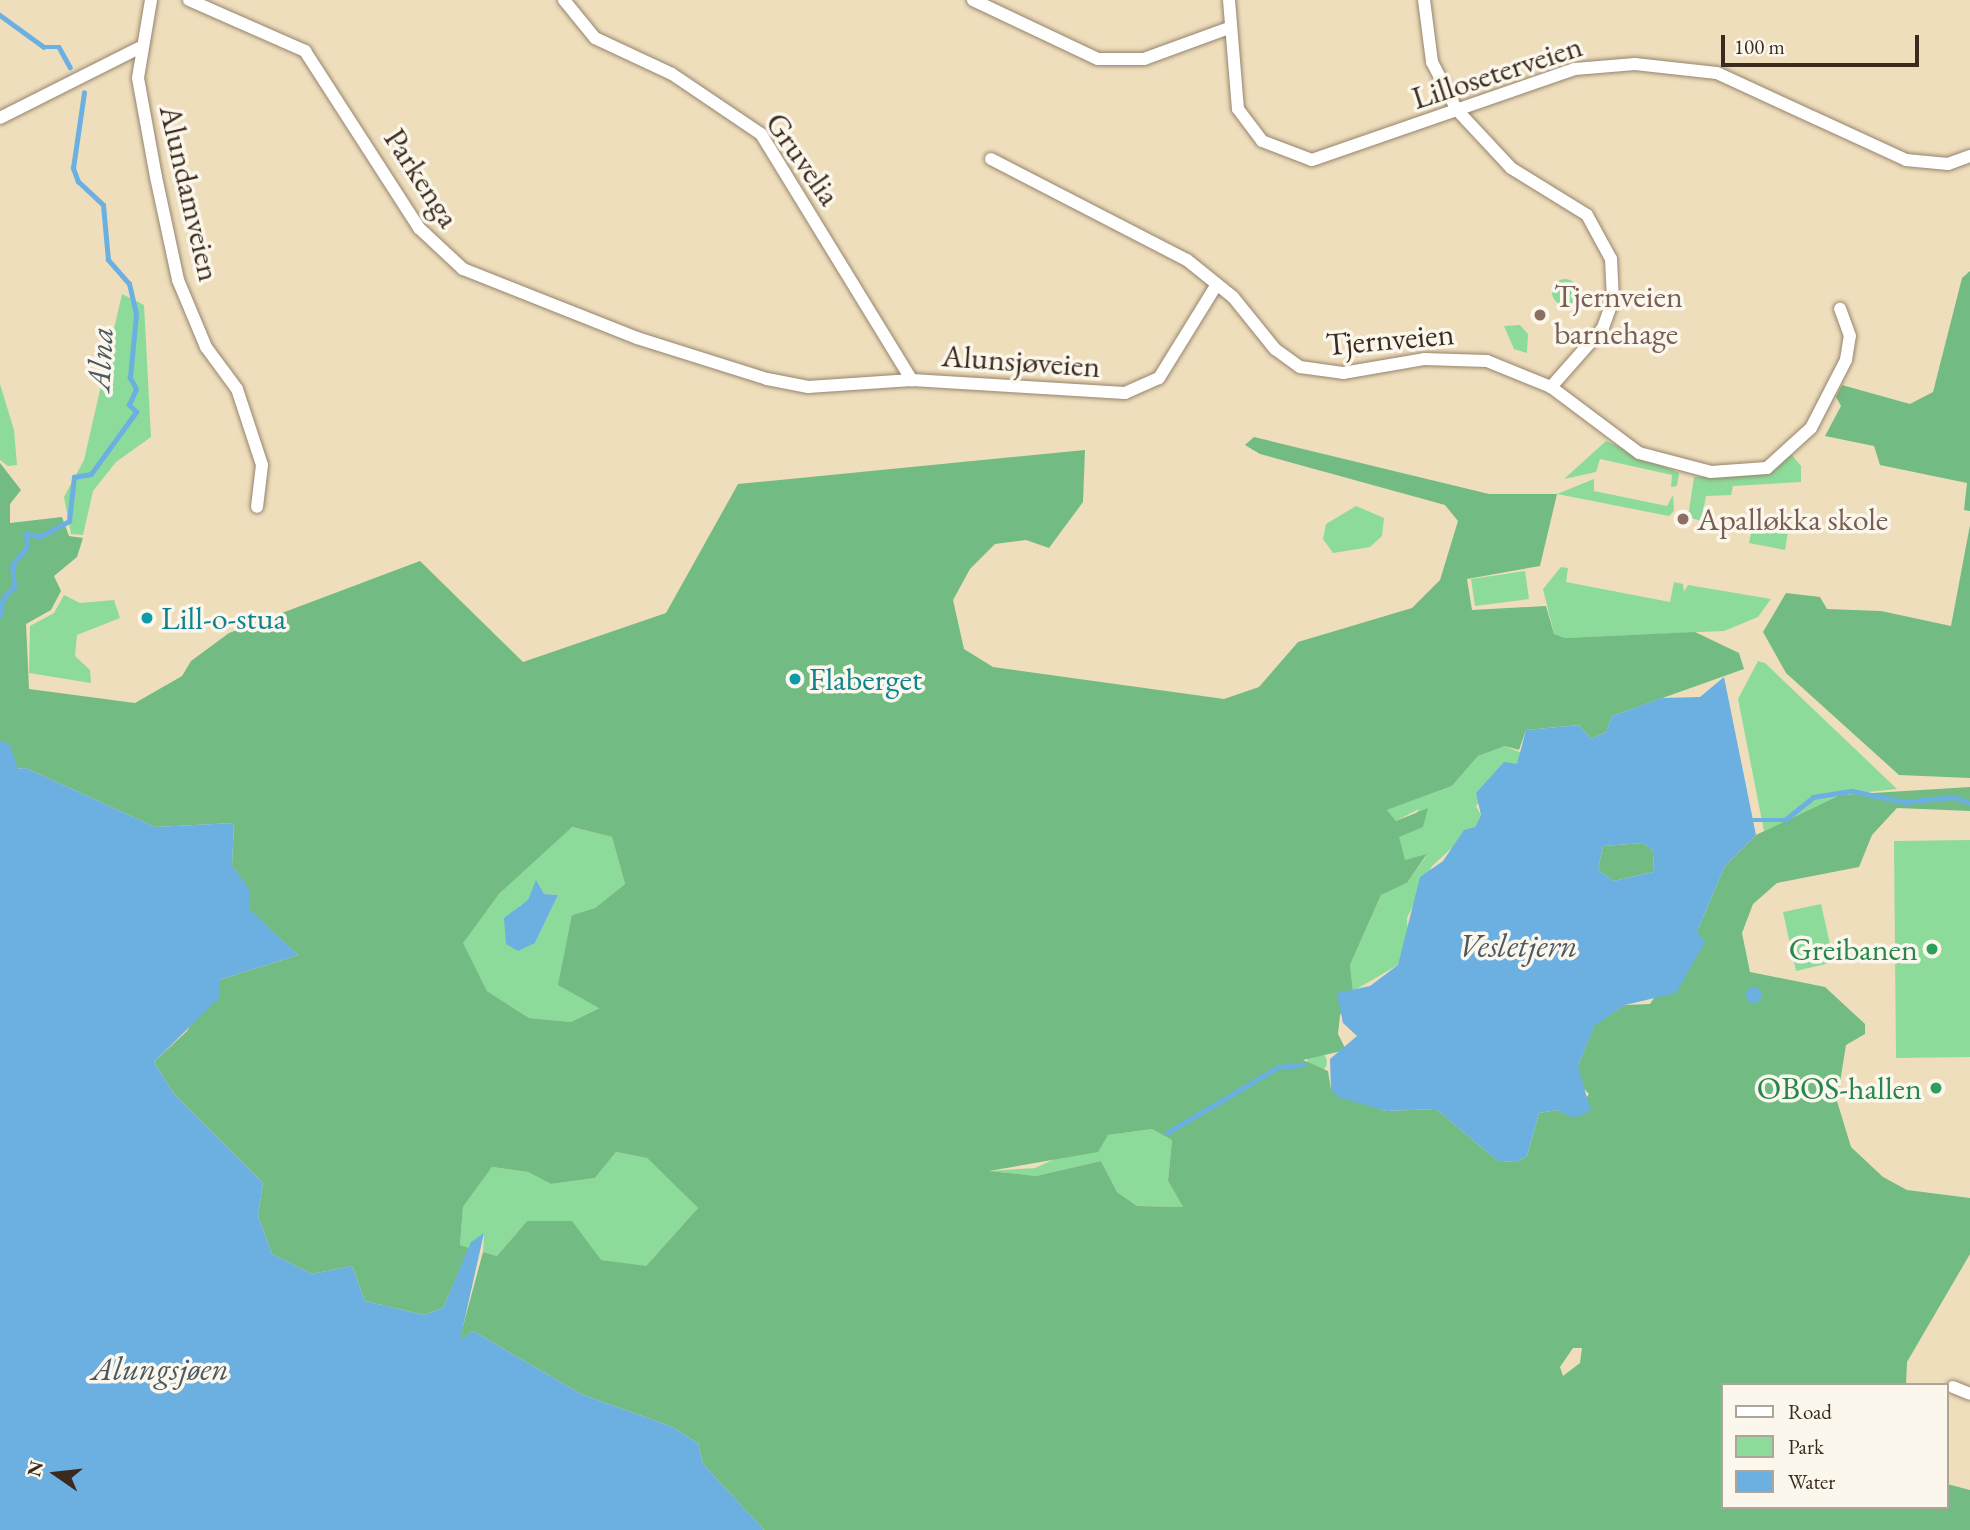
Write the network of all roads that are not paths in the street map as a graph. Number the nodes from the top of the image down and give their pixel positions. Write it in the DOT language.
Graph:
graph roads {
  1 [pos="151,0"];
  2 [pos="189,0"];
  3 [pos="564,0"];
  4 [pos="972,0"];
  5 [pos="1229,0"];
  6 [pos="1424,0"];
  7 [pos="1229,29"];
  8 [pos="139,48"];
  9 [pos="1457,110"];
  10 [pos="0,118"];
  11 [pos="1970,156"];
  12 [pos="991,159"];
  13 [pos="1217,284"];
  14 [pos="1840,309"];
  15 [pos="767,379"];
  16 [pos="912,380"];
  17 [pos="1551,387"];
  18 [pos="257,507"];
  19 [pos="1953,1387"];
  20 [pos="1970,1394"];
  1 -- 8 [label="street, Alundamveien"];
  2 -- 15 [label="street, Parkenga"];
  3 -- 16 [label="street, Gruvelia"];
  4 -- 7 [label="street"];
  5 -- 7 [label="street, Lilloseterveien"];
  6 -- 9 [label="street"];
  7 -- 9 [label="street, Lilloseterveien"];
  8 -- 10 [label="street"];
  8 -- 18 [label="street, Alundamveien"];
  9 -- 11 [label="street, Lilloseterveien"];
  9 -- 17 [label="street"];
  12 -- 13 [label="street, Tjernveien"];
  13 -- 16 [label="street, Alunsjøveien"];
  13 -- 17 [label="street, Tjernveien"];
  14 -- 17 [label="street, Tjernveien"];
  15 -- 16 [label="street, Alunsjøveien"];
  19 -- 20 [label="street"];
}
